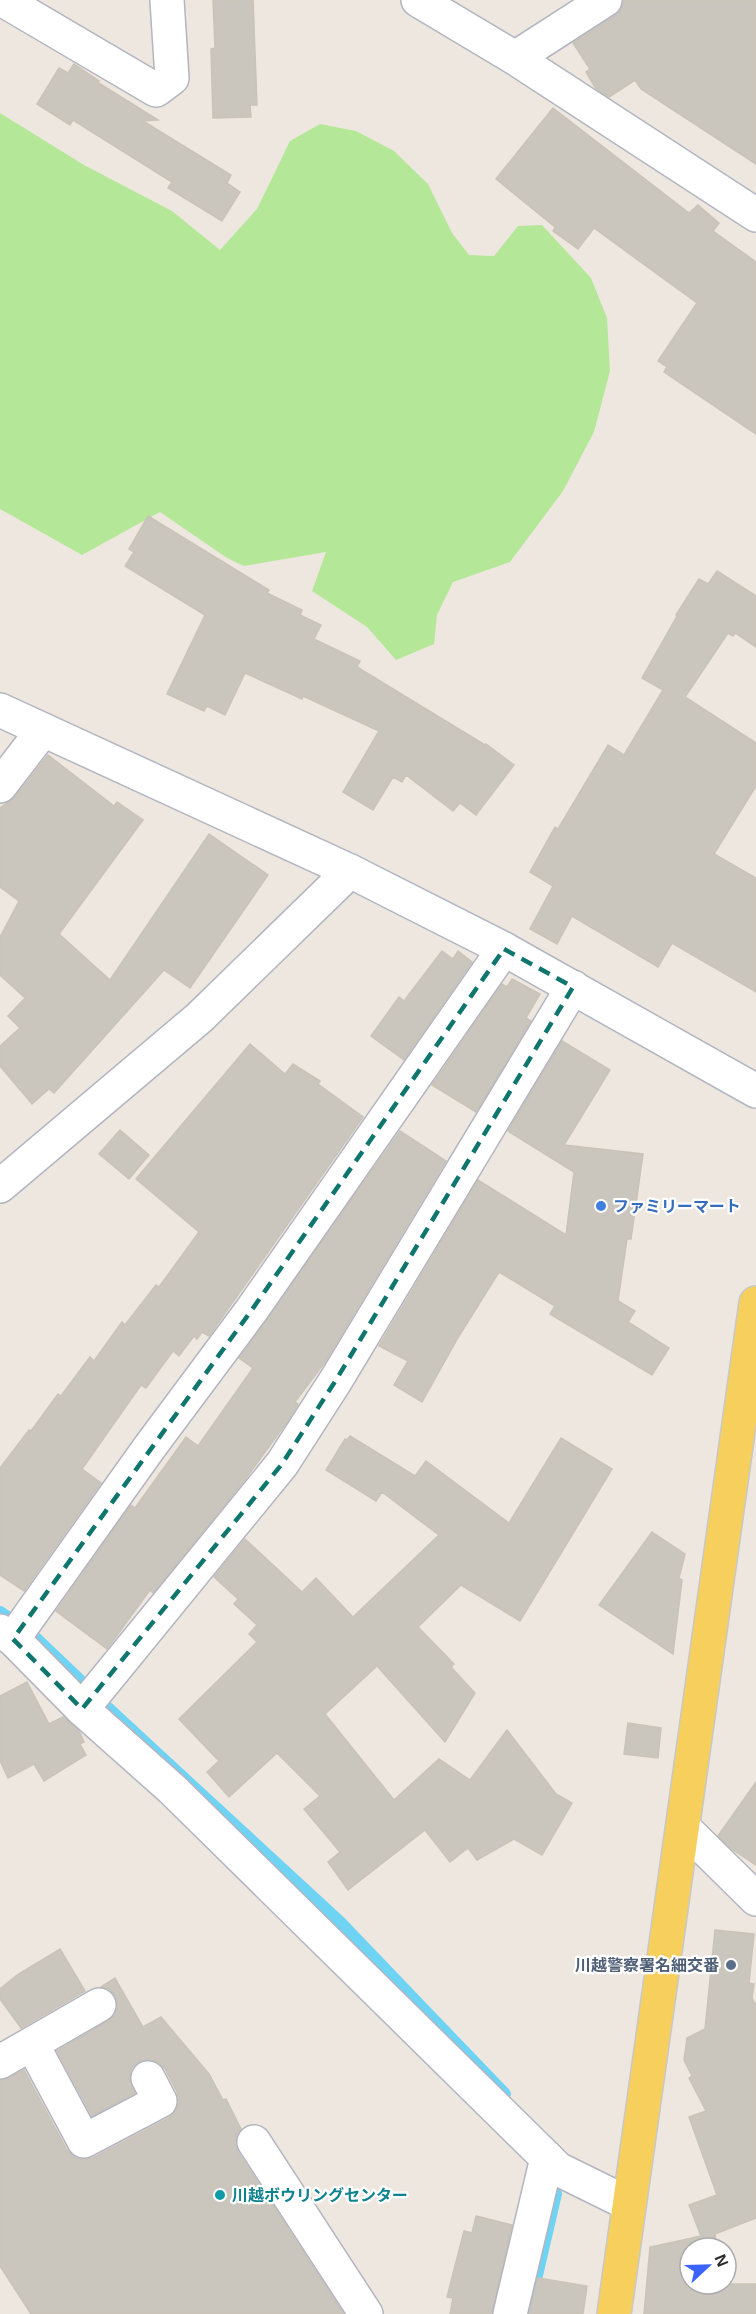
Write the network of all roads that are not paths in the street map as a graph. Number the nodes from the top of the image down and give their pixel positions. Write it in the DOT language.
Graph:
graph roads {
  1 [pos="3,0"];
  2 [pos="167,0"];
  3 [pos="418,0"];
  4 [pos="605,0"];
  5 [pos="515,58"];
  6 [pos="756,215"];
  7 [pos="0,710"];
  8 [pos="43,730"];
  9 [pos="0,786"];
  10 [pos="350,871"];
  11 [pos="504,949"];
  12 [pos="573,987"];
  13 [pos="756,1091"];
  14 [pos="0,1186"];
  15 [pos="756,1303"];
  16 [pos="6,1635"];
  17 [pos="82,1709"];
  18 [pos="683,1827"];
  19 [pos="756,1899"];
  20 [pos="99,2005"];
  21 [pos="32,2044"];
  22 [pos="0,2062"];
  23 [pos="148,2078"];
  24 [pos="254,2142"];
  25 [pos="547,2158"];
  26 [pos="629,2204"];
  27 [pos="366,2314"];
  28 [pos="510,2314"];
  29 [pos="614,2314"];
  1 -- 2 [label="street"];
  3 -- 5 [label="street"];
  4 -- 5 [label="street"];
  5 -- 6 [label="street"];
  7 -- 8 [label="street"];
  8 -- 9 [label="street"];
  8 -- 10 [label="street"];
  10 -- 11 [label="street"];
  10 -- 14 [label="street"];
  11 -- 12 [label="street"];
  11 -- 16 [label="street"];
  12 -- 13 [label="street"];
  12 -- 17 [label="street"];
  15 -- 18 [label="main road"];
  16 -- 17 [label="street"];
  17 -- 25 [label="street"];
  18 -- 19 [label="street"];
  18 -- 26 [label="main road"];
  20 -- 21 [label="street"];
  21 -- 22 [label="street"];
  21 -- 23 [label="street"];
  24 -- 27 [label="street"];
  25 -- 26 [label="street"];
  25 -- 28 [label="street"];
  26 -- 29 [label="main road"];
}
